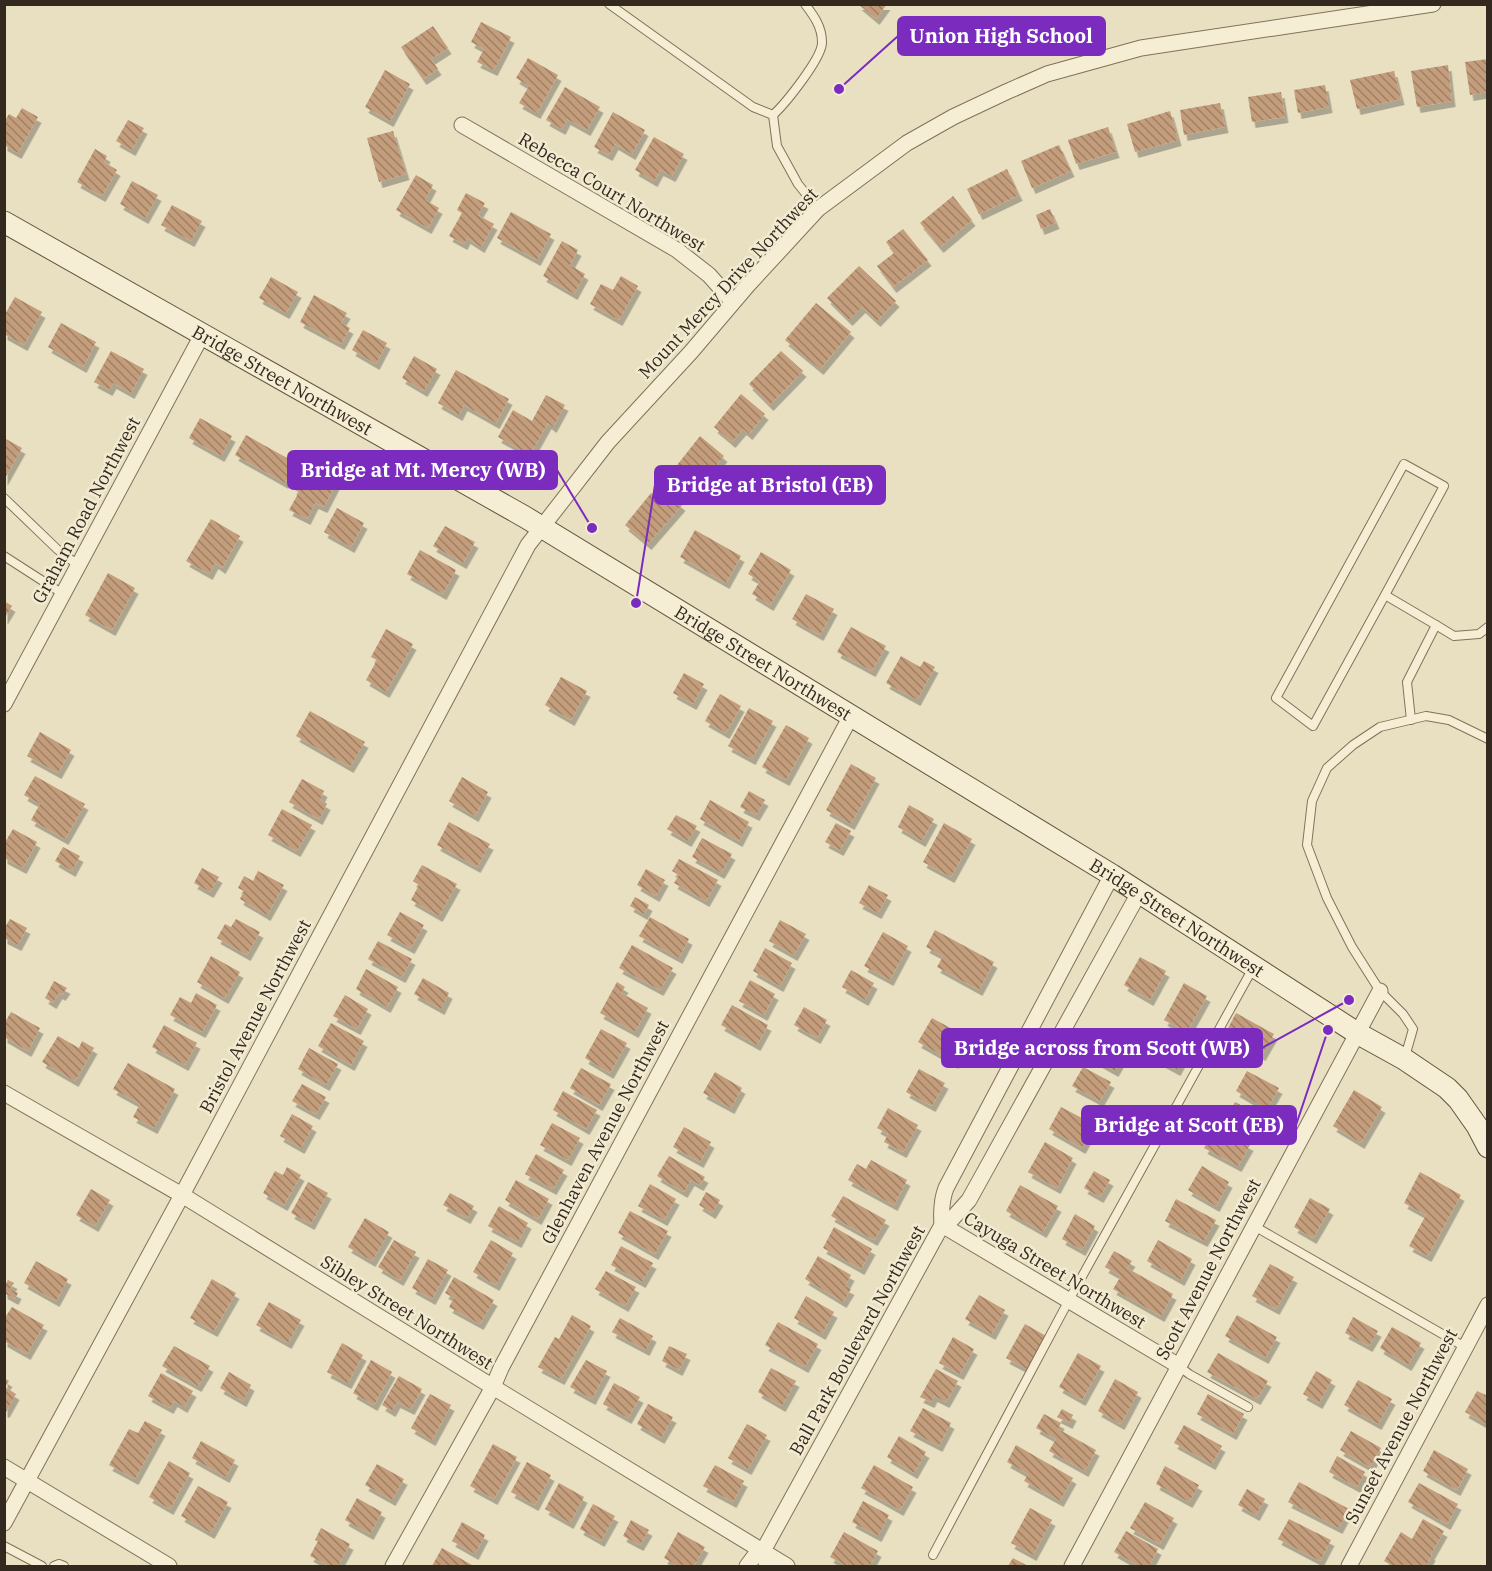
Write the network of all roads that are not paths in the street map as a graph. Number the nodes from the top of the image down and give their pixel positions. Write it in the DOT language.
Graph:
graph roads {
  1 [pos="609,4"];
  2 [pos="805,4"];
  3 [pos="1433,4"];
  4 [pos="773,115"];
  5 [pos="462,125"];
  6 [pos="818,209"];
  7 [pos="4,222"];
  8 [pos="733,302"];
  9 [pos="202,335"];
  10 [pos="4,498"];
  11 [pos="542,528"];
  12 [pos="4,556"];
  13 [pos="79,566"];
  14 [pos="63,594"];
  15 [pos="1385,595"];
  16 [pos="1436,626"];
  17 [pos="1488,627"];
  18 [pos="4,704"];
  19 [pos="851,716"];
  20 [pos="1411,720"];
  21 [pos="1488,739"];
  22 [pos="1112,875"];
  23 [pos="1139,892"];
  24 [pos="1254,967"];
  25 [pos="1380,992"];
  26 [pos="1357,1033"];
  27 [pos="1404,1059"];
  28 [pos="4,1093"];
  29 [pos="1488,1147"];
  30 [pos="182,1195"];
  31 [pos="942,1225"];
  32 [pos="1254,1226"];
  33 [pos="1069,1300"];
  34 [pos="1488,1305"];
  35 [pos="1465,1347"];
  36 [pos="1179,1366"];
  37 [pos="493,1387"];
  38 [pos="1248,1407"];
  39 [pos="4,1467"];
  40 [pos="27,1481"];
  41 [pos="4,1523"];
  42 [pos="4,1546"];
  43 [pos="933,1555"];
  44 [pos="765,1559"];
  45 [pos="42,1566"];
  46 [pos="54,1566"];
  47 [pos="64,1566"];
  48 [pos="169,1566"];
  49 [pos="393,1566"];
  50 [pos="747,1566"];
  51 [pos="787,1566"];
  52 [pos="1072,1566"];
  53 [pos="1349,1566"];
  1 -- 4 [label="lane"];
  2 -- 4 [label="lane"];
  3 -- 6 [label="street, Mount Mercy Drive Northwest"];
  4 -- 6 [label="lane"];
  5 -- 8 [label="street, Rebecca Court Northwest"];
  6 -- 8 [label="street, Mount Mercy Drive Northwest"];
  7 -- 9 [label="main road, Bridge Street Northwest"];
  8 -- 11 [label="street, Mount Mercy Drive Northwest"];
  9 -- 11 [label="main road, Bridge Street Northwest"];
  9 -- 13 [label="street, Graham Road Northwest"];
  10 -- 13 [label="lane"];
  11 -- 19 [label="main road, Bridge Street Northwest"];
  11 -- 30 [label="street, Bristol Avenue Northwest"];
  12 -- 14 [label="lane"];
  13 -- 14 [label="street, Graham Road Northwest"];
  14 -- 18 [label="street, Graham Road Northwest"];
  15 -- 15 [label="lane"];
  15 -- 16 [label="lane"];
  16 -- 17 [label="lane"];
  16 -- 20 [label="lane"];
  19 -- 22 [label="main road, Bridge Street Northwest"];
  19 -- 37 [label="street, Glenhaven Avenue Northwest"];
  20 -- 21 [label="lane"];
  20 -- 25 [label="lane"];
  22 -- 23 [label="main road, Bridge Street Northwest"];
  22 -- 31 [label="street, Ball Park Boulevard Northwest"];
  23 -- 24 [label="main road, Bridge Street Northwest"];
  23 -- 31 [label="street"];
  24 -- 26 [label="main road, Bridge Street Northwest"];
  24 -- 33 [label="lane"];
  25 -- 26 [label="street, Scott Avenue Northwest"];
  25 -- 27 [label="lane"];
  26 -- 27 [label="main road, Bridge Street Northwest"];
  26 -- 32 [label="street, Scott Avenue Northwest"];
  27 -- 29 [label="main road, Bridge Street Northwest"];
  28 -- 30 [label="street, Sibley Street Northwest"];
  30 -- 37 [label="street, Sibley Street Northwest"];
  30 -- 40 [label="street, Bristol Avenue Northwest"];
  31 -- 33 [label="street, Cayuga Street Northwest"];
  31 -- 44 [label="street, Ball Park Boulevard Northwest"];
  32 -- 35 [label="lane"];
  32 -- 36 [label="street, Scott Avenue Northwest"];
  33 -- 36 [label="street, Cayuga Street Northwest"];
  33 -- 43 [label="lane"];
  34 -- 35 [label="street, Sunset Avenue Northwest"];
  35 -- 53 [label="street, Sunset Avenue Northwest"];
  36 -- 38 [label="lane"];
  36 -- 52 [label="street, Scott Avenue Northwest"];
  37 -- 44 [label="street, Sibley Street Northwest"];
  37 -- 49 [label="street, Glenhaven Avenue Northwest"];
  39 -- 40 [label="street"];
  40 -- 41 [label="street, Bristol Avenue Northwest"];
  40 -- 48 [label="street"];
  42 -- 45 [label="lane"];
  44 -- 50 [label="street, Ball Park Boulevard Northwest"];
  44 -- 51 [label="street, Sibley Street Northwest"];
  46 -- 47 [label="lane"];
}
